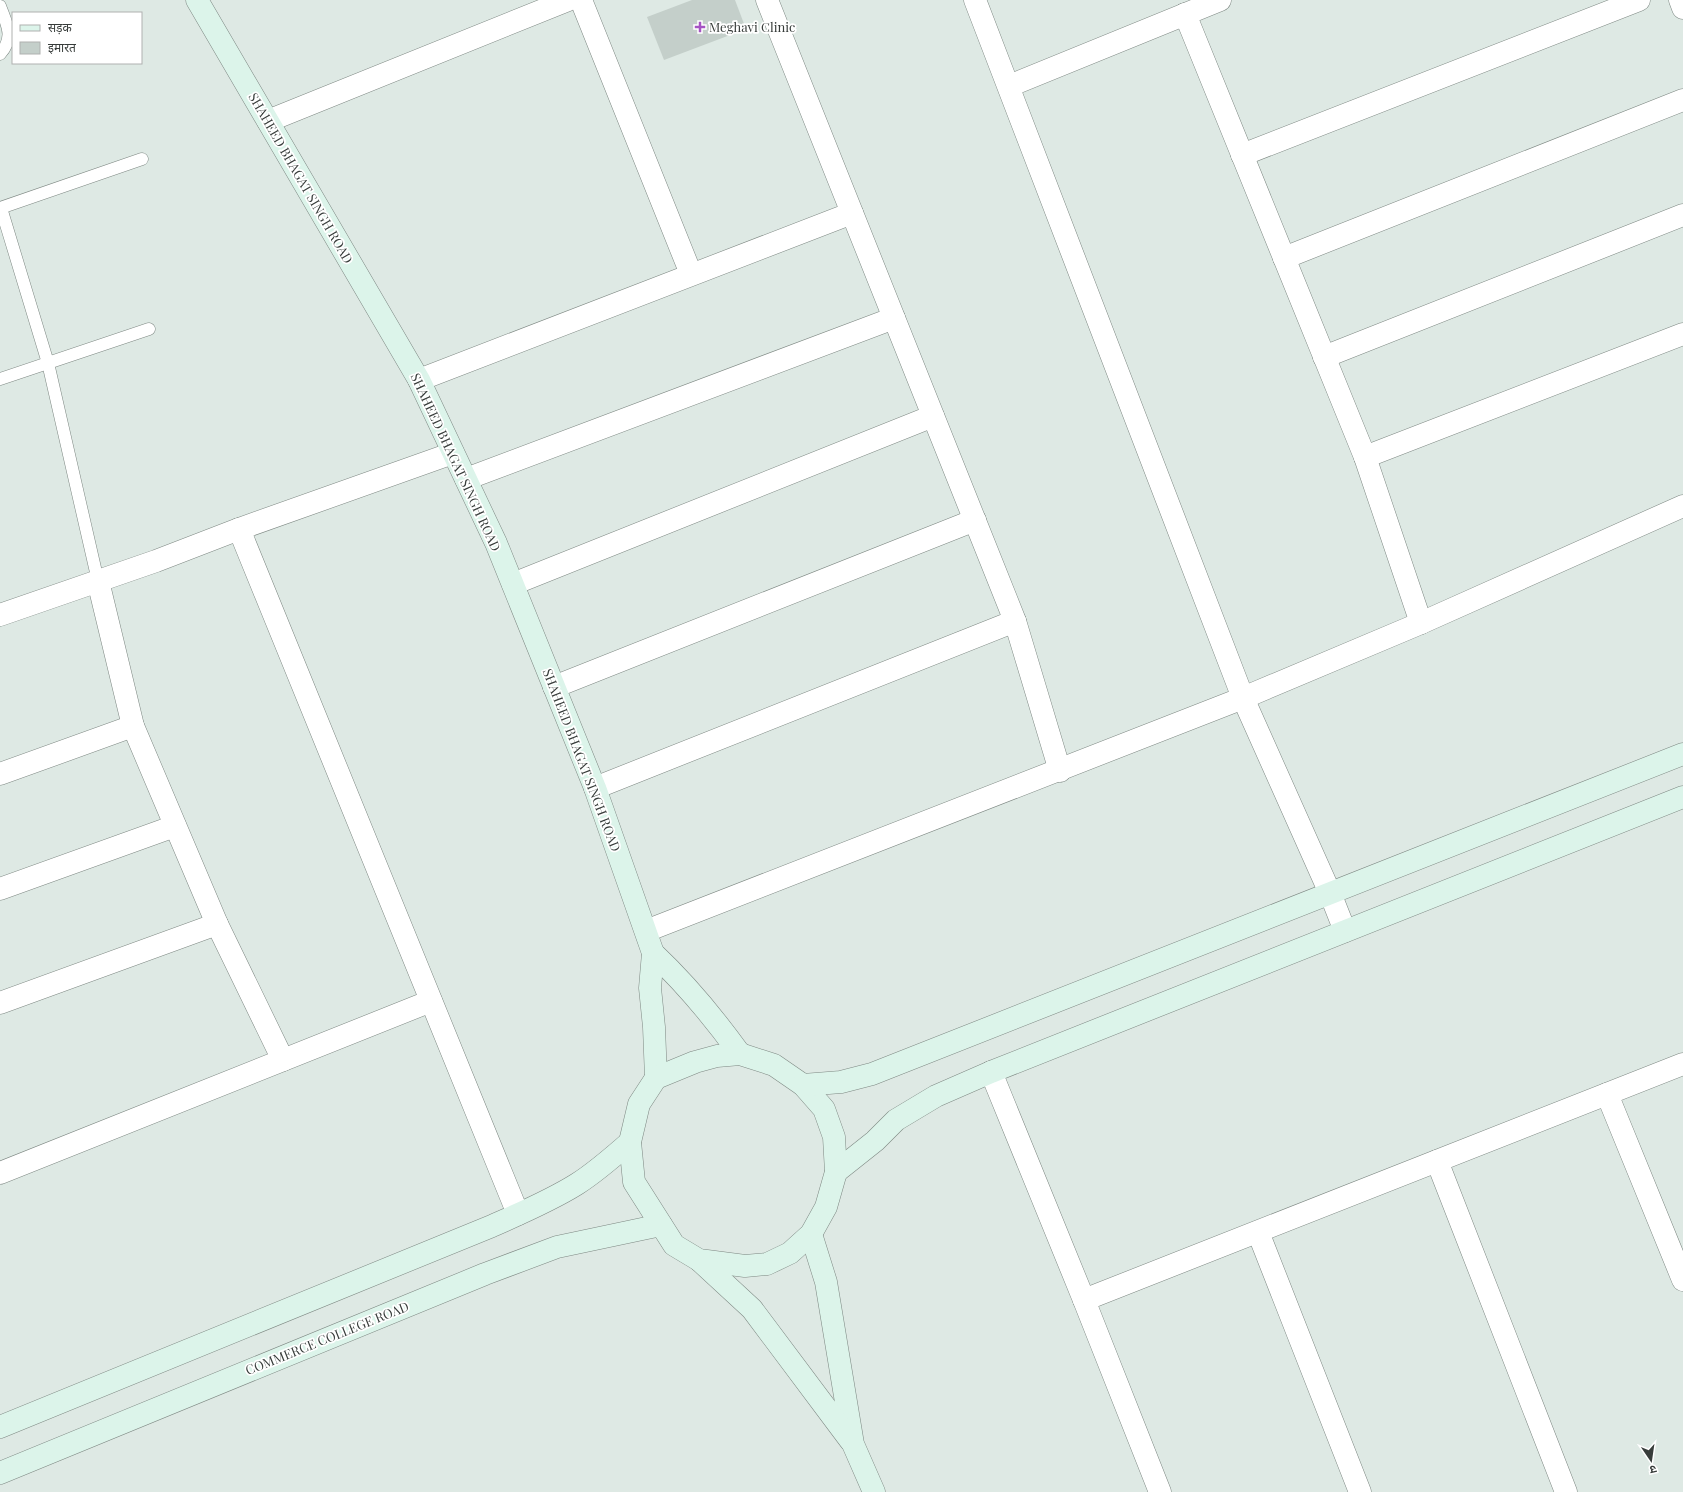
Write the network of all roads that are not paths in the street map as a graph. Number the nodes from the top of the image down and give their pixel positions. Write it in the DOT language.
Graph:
graph roads {
  1 [pos="197,0"];
  2 [pos="568,0"];
  3 [pos="580,0"];
  4 [pos="767,0"];
  5 [pos="975,0"];
  6 [pos="1220,0"];
  7 [pos="1639,0"];
  8 [pos="1680,0"];
  9 [pos="0,6"];
  10 [pos="1683,8"];
  11 [pos="1185,14"];
  12 [pos="0,54"];
  13 [pos="1009,86"];
  14 [pos="1683,100"];
  15 [pos="268,121"];
  16 [pos="1242,155"];
  17 [pos="142,159"];
  18 [pos="0,208"];
  19 [pos="852,213"];
  20 [pos="1683,215"];
  21 [pos="1284,258"];
  22 [pos="691,274"];
  23 [pos="894,318"];
  24 [pos="149,329"];
  25 [pos="1683,334"];
  26 [pos="1324,357"];
  27 [pos="48,363"];
  28 [pos="0,379"];
  29 [pos="419,380"];
  30 [pos="933,416"];
  31 [pos="454,453"];
  32 [pos="1365,457"];
  33 [pos="466,478"];
  34 [pos="1683,506"];
  35 [pos="975,520"];
  36 [pos="239,529"];
  37 [pos="98,581"];
  38 [pos="513,584"];
  39 [pos="0,615"];
  40 [pos="1015,621"];
  41 [pos="1421,623"];
  42 [pos="554,687"];
  43 [pos="1243,698"];
  44 [pos="133,726"];
  45 [pos="1683,754"];
  46 [pos="1060,771"];
  47 [pos="0,774"];
  48 [pos="596,788"];
  49 [pos="1683,797"];
  50 [pos="175,826"];
  51 [pos="0,889"];
  52 [pos="1330,893"];
  53 [pos="217,924"];
  54 [pos="1345,930"];
  55 [pos="646,931"];
  56 [pos="653,953"];
  57 [pos="431,1001"];
  58 [pos="0,1003"];
  59 [pos="740,1054"];
  60 [pos="283,1060"];
  61 [pos="1683,1064"];
  62 [pos="991,1072"];
  63 [pos="656,1078"];
  64 [pos="803,1085"];
  65 [pos="1607,1094"];
  66 [pos="630,1142"];
  67 [pos="1437,1161"];
  68 [pos="836,1172"];
  69 [pos="0,1173"];
  70 [pos="518,1214"];
  71 [pos="661,1225"];
  72 [pos="1258,1232"];
  73 [pos="811,1234"];
  74 [pos="699,1260"];
  75 [pos="1682,1274"];
  76 [pos="1084,1300"];
  77 [pos="0,1427"];
  78 [pos="854,1444"];
  79 [pos="0,1473"];
  80 [pos="874,1492"];
  81 [pos="1160,1492"];
  82 [pos="1360,1492"];
  83 [pos="1566,1492"];
  1 -- 15 [label="street, SHAHEED BHAGAT SINGH ROAD"];
  2 -- 15 [label="street"];
  3 -- 22 [label="street"];
  4 -- 19 [label="street"];
  5 -- 13 [label="street"];
  6 -- 11 [label="street"];
  7 -- 16 [label="street"];
  8 -- 10 [label="street"];
  9 -- 12 [label="lane"];
  11 -- 13 [label="street"];
  11 -- 16 [label="street"];
  13 -- 43 [label="street"];
  14 -- 21 [label="street"];
  15 -- 29 [label="street, SHAHEED BHAGAT SINGH ROAD"];
  16 -- 21 [label="street"];
  17 -- 18 [label="lane"];
  18 -- 27 [label="lane"];
  19 -- 22 [label="street"];
  19 -- 23 [label="street"];
  20 -- 26 [label="street"];
  21 -- 26 [label="street"];
  22 -- 29 [label="street"];
  23 -- 30 [label="street"];
  23 -- 33 [label="street"];
  24 -- 27 [label="lane"];
  25 -- 32 [label="street"];
  26 -- 32 [label="street"];
  27 -- 28 [label="lane"];
  27 -- 37 [label="lane"];
  29 -- 31 [label="street, SHAHEED BHAGAT SINGH ROAD"];
  30 -- 35 [label="street"];
  30 -- 38 [label="street"];
  31 -- 33 [label="street, SHAHEED BHAGAT SINGH ROAD"];
  31 -- 36 [label="street"];
  32 -- 41 [label="street"];
  33 -- 38 [label="street, SHAHEED BHAGAT SINGH ROAD"];
  34 -- 41 [label="street"];
  35 -- 40 [label="street"];
  35 -- 42 [label="street"];
  36 -- 37 [label="street"];
  36 -- 57 [label="street"];
  37 -- 39 [label="street"];
  37 -- 44 [label="street"];
  38 -- 42 [label="street, SHAHEED BHAGAT SINGH ROAD"];
  40 -- 46 [label="street"];
  40 -- 48 [label="street"];
  41 -- 43 [label="street"];
  42 -- 48 [label="street, SHAHEED BHAGAT SINGH ROAD"];
  43 -- 46 [label="street"];
  43 -- 52 [label="street"];
  44 -- 47 [label="street"];
  44 -- 50 [label="street"];
  45 -- 52 [label="street"];
  46 -- 55 [label="street"];
  48 -- 55 [label="street, SHAHEED BHAGAT SINGH ROAD"];
  49 -- 54 [label="street"];
  50 -- 51 [label="street"];
  50 -- 53 [label="street"];
  52 -- 54 [label="street"];
  52 -- 64 [label="street"];
  53 -- 58 [label="street"];
  53 -- 60 [label="street"];
  54 -- 62 [label="street"];
  55 -- 56 [label="street, SHAHEED BHAGAT SINGH ROAD"];
  56 -- 59 [label="street"];
  56 -- 63 [label="street"];
  57 -- 60 [label="street"];
  57 -- 70 [label="street"];
  59 -- 63 [label="street"];
  59 -- 64 [label="street"];
  60 -- 69 [label="street"];
  61 -- 65 [label="street"];
  62 -- 68 [label="street"];
  62 -- 76 [label="street"];
  63 -- 66 [label="street"];
  64 -- 68 [label="street"];
  65 -- 67 [label="street"];
  65 -- 75 [label="street"];
  66 -- 70 [label="street"];
  66 -- 71 [label="street"];
  67 -- 72 [label="street"];
  67 -- 83 [label="street"];
  68 -- 73 [label="street"];
  70 -- 77 [label="street"];
  71 -- 74 [label="street"];
  71 -- 79 [label="street, COMMERCE COLLEGE ROAD"];
  72 -- 76 [label="street"];
  72 -- 82 [label="street"];
  73 -- 74 [label="street"];
  73 -- 78 [label="street"];
  74 -- 78 [label="street"];
  76 -- 81 [label="street"];
  78 -- 80 [label="street"];
}
